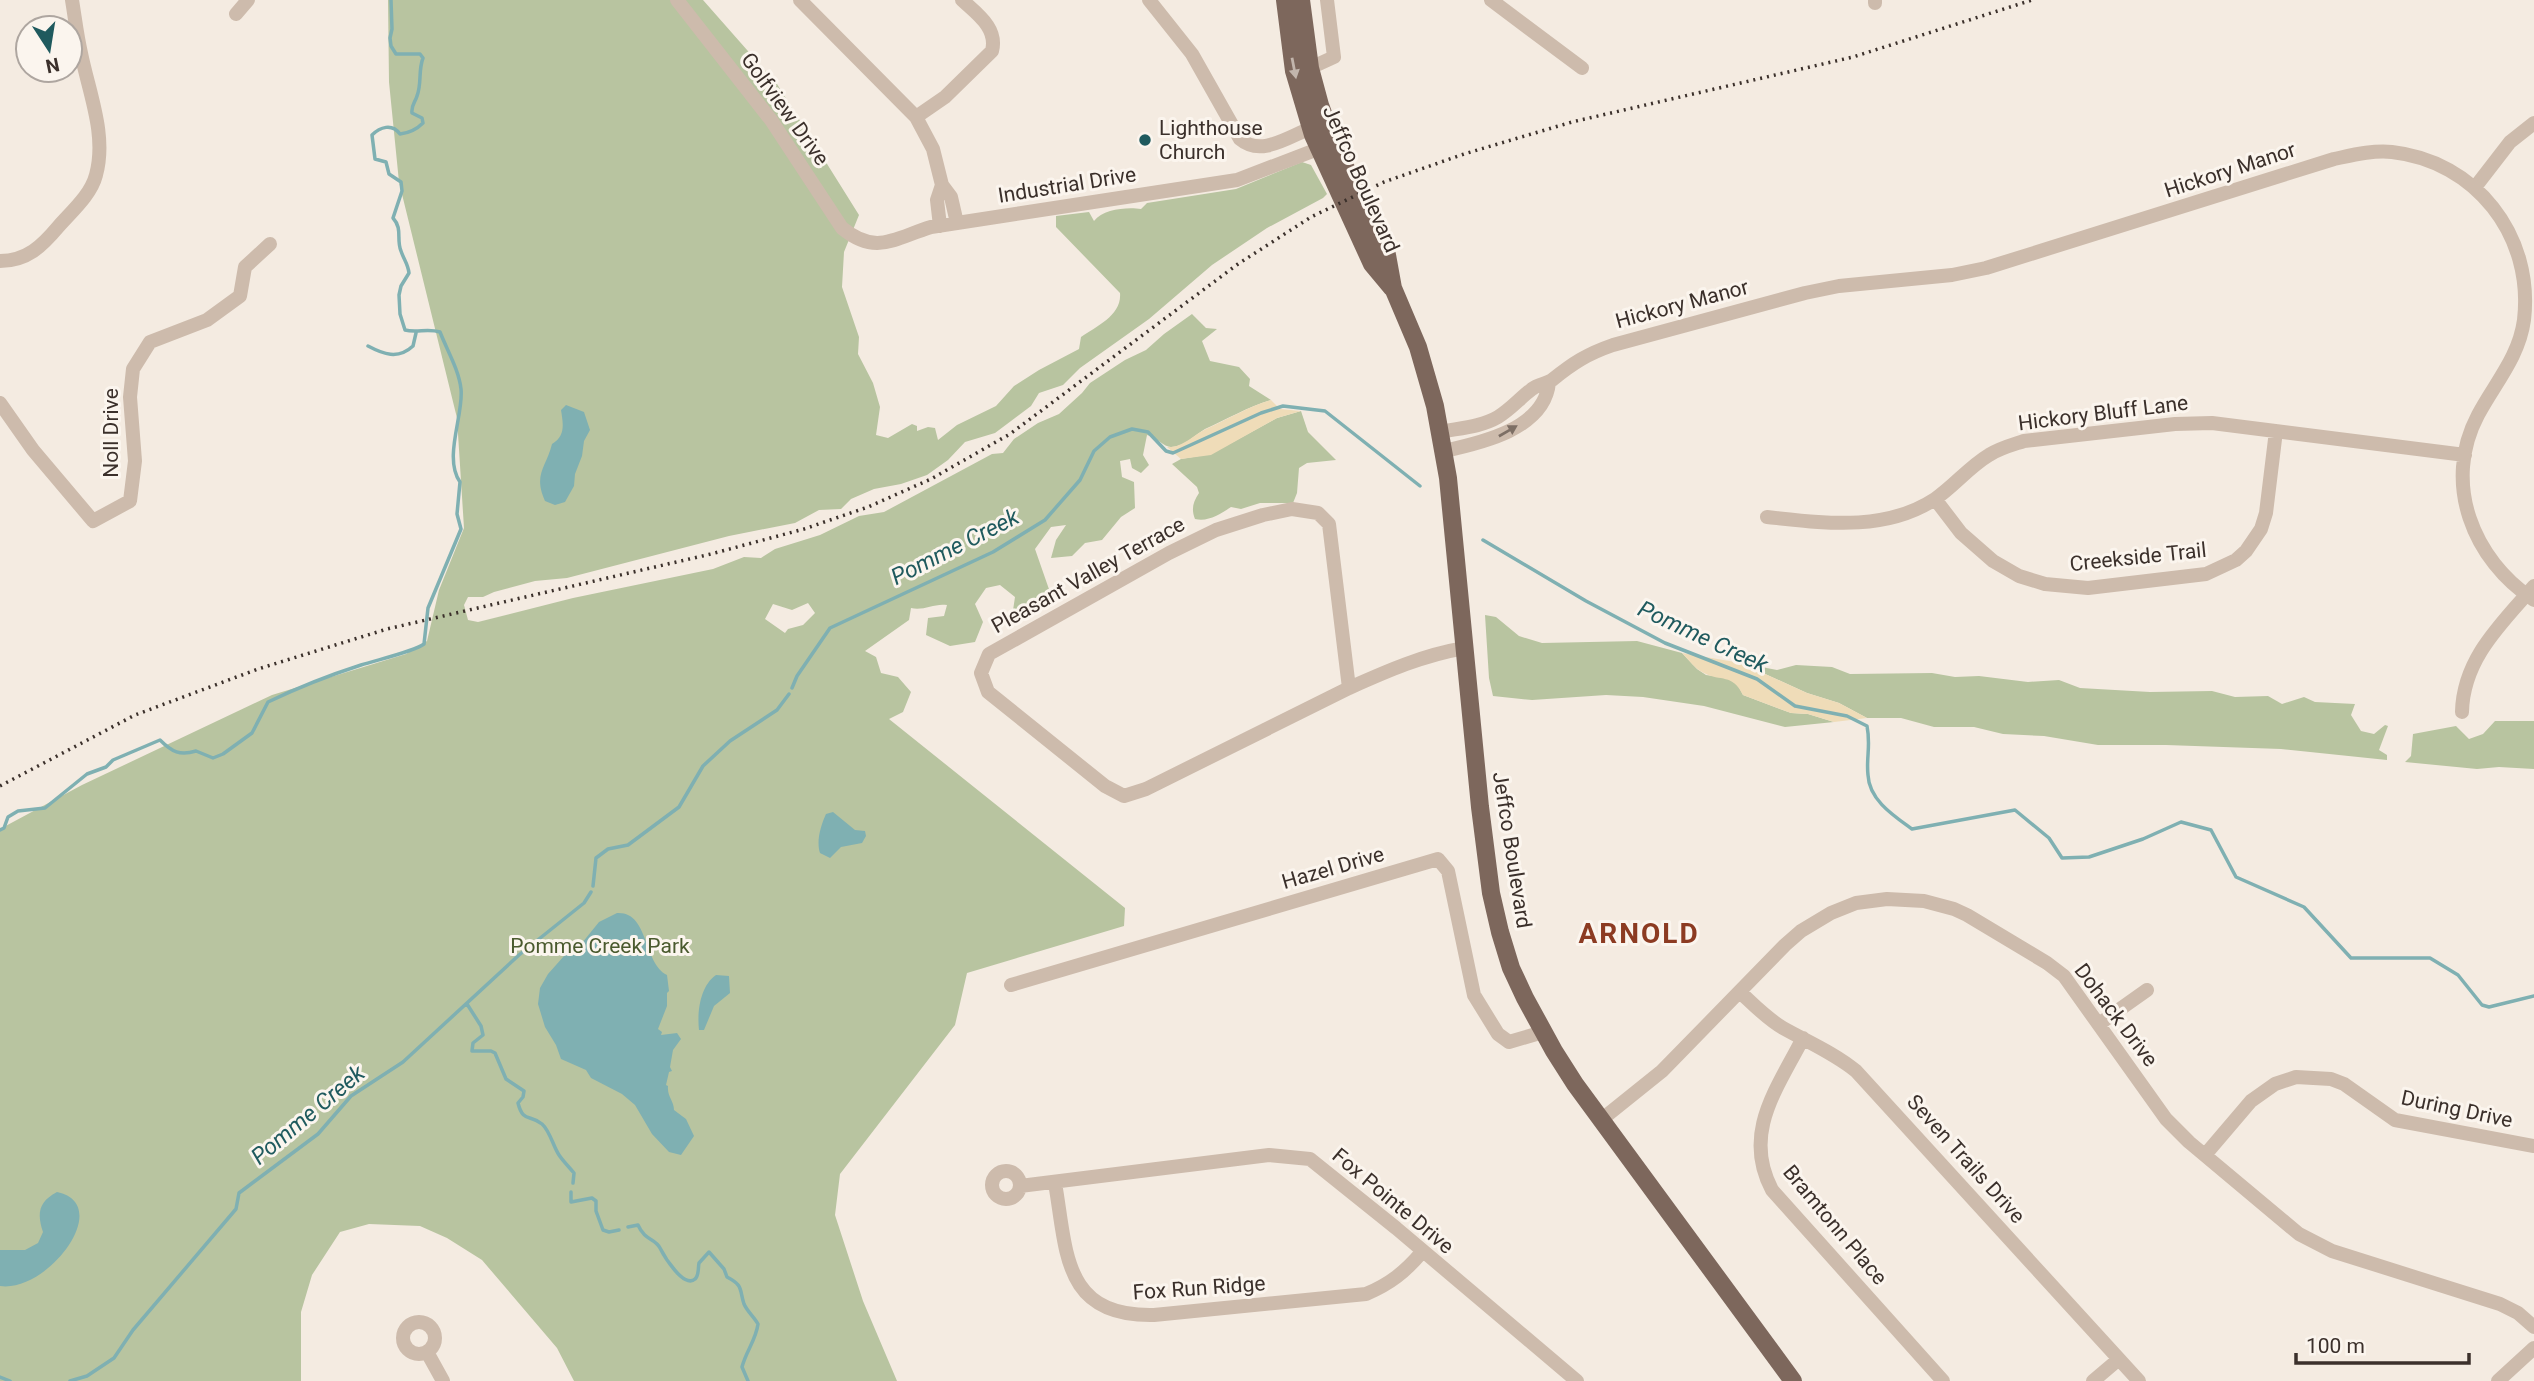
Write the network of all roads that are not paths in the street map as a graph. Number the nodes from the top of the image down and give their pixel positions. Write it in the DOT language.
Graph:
graph roads {
  1 [pos="72,0"];
  2 [pos="248,0"];
  3 [pos="677,0"];
  4 [pos="800,0"];
  5 [pos="962,0"];
  6 [pos="1149,0"];
  7 [pos="1285,0"];
  8 [pos="1301,0"];
  9 [pos="1327,0"];
  10 [pos="1491,0"];
  11 [pos="236,14"];
  12 [pos="1310,68"];
  13 [pos="1582,68"];
  14 [pos="916,117"];
  15 [pos="2534,123"];
  16 [pos="1311,128"];
  17 [pos="1318,149"];
  18 [pos="942,185"];
  19 [pos="2476,186"];
  20 [pos="953,203"];
  21 [pos="937,205"];
  22 [pos="957,223"];
  23 [pos="940,226"];
  24 [pos="861,240"];
  25 [pos="270,244"];
  26 [pos="0,261"];
  27 [pos="1393,288"];
  28 [pos="1549,382"];
  29 [pos="0,403"];
  30 [pos="2276,431"];
  31 [pos="1440,432"];
  32 [pos="1444,451"];
  33 [pos="2465,455"];
  34 [pos="1935,499"];
  35 [pos="1767,517"];
  36 [pos="2531,594"];
  37 [pos="1465,648"];
  38 [pos="1349,688"];
  39 [pos="2462,712"];
  40 [pos="1011,985"];
  41 [pos="2147,990"];
  42 [pos="1740,992"];
  43 [pos="2099,1024"];
  44 [pos="1543,1032"];
  45 [pos="1803,1038"];
  46 [pos="1601,1120"];
  47 [pos="2534,1146"];
  48 [pos="2205,1155"];
  49 [pos="1055,1183"];
  50 [pos="1020,1186"];
  51 [pos="1422,1252"];
  52 [pos="2534,1327"];
  53 [pos="2534,1348"];
  54 [pos="427,1352"];
  55 [pos="2119,1359"];
  56 [pos="443,1381"];
  57 [pos="1577,1381"];
  58 [pos="1793,1381"];
  59 [pos="1942,1381"];
  60 [pos="2093,1381"];
  61 [pos="2139,1381"];
  62 [pos="2498,1381"];
  1 -- 26 [label="street"];
  2 -- 11 [label="street"];
  3 -- 24 [label="street, Golfview Drive"];
  4 -- 14 [label="street"];
  5 -- 14 [label="street"];
  6 -- 16 [label="street"];
  7 -- 16 [label="main road, Jeffco Boulevard, one-way"];
  8 -- 12 [label="main road, Jeffco Boulevard"];
  9 -- 12 [label="street"];
  10 -- 13 [label="street"];
  12 -- 27 [label="main road, Jeffco Boulevard"];
  14 -- 18 [label="street"];
  15 -- 19 [label="street"];
  16 -- 17 [label="main road, Jeffco Boulevard"];
  17 -- 22 [label="street, Industrial Drive"];
  17 -- 27 [label="main road, Jeffco Boulevard"];
  18 -- 20 [label="street"];
  18 -- 21 [label="street"];
  19 -- 28 [label="street, Hickory Manor"];
  19 -- 33 [label="street, Hickory Manor"];
  20 -- 21 [label="street"];
  20 -- 22 [label="street"];
  21 -- 23 [label="street"];
  22 -- 23 [label="street, Industrial Drive"];
  23 -- 24 [label="street, Industrial Drive"];
  25 -- 29 [label="street, Noll Drive"];
  27 -- 31 [label="main road, Jeffco Boulevard"];
  28 -- 31 [label="street, Hickory Manor"];
  32 -- 28 [label="street, Hickory Manor, one-way"];
  30 -- 33 [label="street, Hickory Bluff Lane"];
  30 -- 34 [label="street, Hickory Bluff Lane"];
  30 -- 34 [label="street, Creekside Trail"];
  31 -- 32 [label="main road, Jeffco Boulevard"];
  32 -- 37 [label="main road, Jeffco Boulevard"];
  33 -- 36 [label="street, Hickory Manor"];
  34 -- 35 [label="street, Hickory Bluff Lane"];
  36 -- 39 [label="street"];
  37 -- 38 [label="street, Pleasant Valley Terrace"];
  37 -- 44 [label="main road, Jeffco Boulevard"];
  38 -- 38 [label="street, Pleasant Valley Terrace"];
  40 -- 44 [label="street, Hazel Drive"];
  41 -- 43 [label="street"];
  42 -- 43 [label="street, Dohack Drive"];
  42 -- 45 [label="street, Seven Trails Drive"];
  42 -- 46 [label="street, Dohack Drive"];
  43 -- 48 [label="street, Dohack Drive"];
  44 -- 46 [label="main road, Jeffco Boulevard"];
  45 -- 55 [label="street, Seven Trails Drive"];
  45 -- 59 [label="street, Bramtonn Place"];
  46 -- 58 [label="main road, Jeffco Boulevard"];
  47 -- 48 [label="street, During Drive"];
  48 -- 52 [label="street, Dohack Drive"];
  49 -- 50 [label="street, Fox Pointe Drive"];
  49 -- 51 [label="street, Fox Pointe Drive"];
  49 -- 51 [label="street, Fox Run Ridge"];
  51 -- 57 [label="street, Fox Pointe Drive"];
  53 -- 62 [label="street"];
  54 -- 56 [label="street"];
  55 -- 60 [label="street"];
  55 -- 61 [label="street, Seven Trails Drive"];
}
